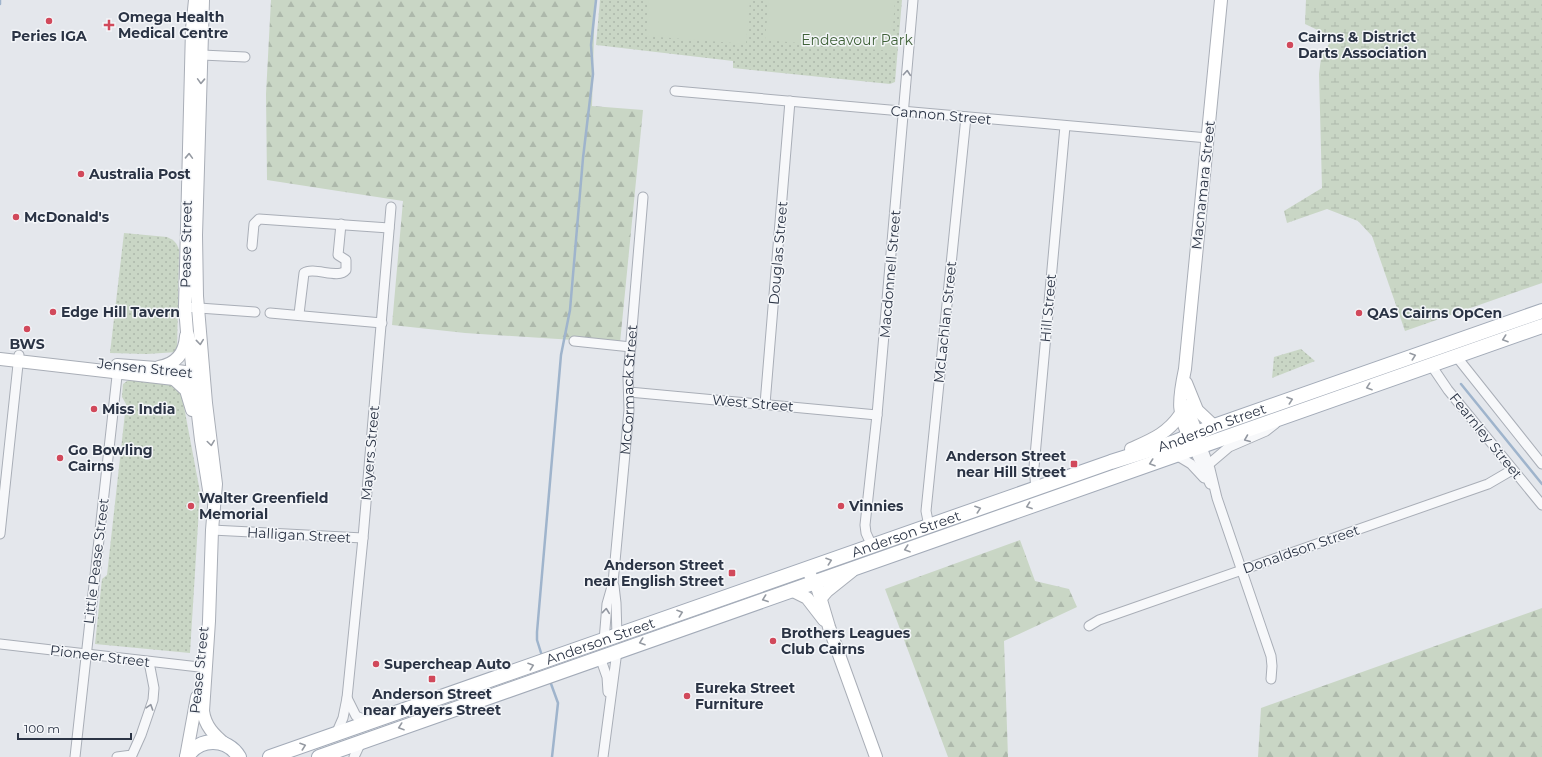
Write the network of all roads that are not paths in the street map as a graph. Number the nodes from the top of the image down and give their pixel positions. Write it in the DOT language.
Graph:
graph roads {
  1 [pos="195,0"];
  2 [pos="203,0"];
  3 [pos="913,0"];
  4 [pos="1221,0"];
  5 [pos="202,55"];
  6 [pos="245,57"];
  7 [pos="675,91"];
  8 [pos="790,101"];
  9 [pos="904,112"];
  10 [pos="966,117"];
  11 [pos="1065,126"];
  12 [pos="1208,138"];
  13 [pos="643,197"];
  14 [pos="391,207"];
  15 [pos="341,224"];
  16 [pos="389,228"];
  17 [pos="252,246"];
  18 [pos="191,307"];
  19 [pos="1542,311"];
  20 [pos="255,312"];
  21 [pos="270,313"];
  22 [pos="299,314"];
  23 [pos="382,323"];
  24 [pos="1542,326"];
  25 [pos="187,332"];
  26 [pos="574,341"];
  27 [pos="631,347"];
  28 [pos="0,353"];
  29 [pos="1456,356"];
  30 [pos="19,358"];
  31 [pos="0,359"];
  32 [pos="1431,365"];
  33 [pos="156,368"];
  34 [pos="117,369"];
  35 [pos="1185,369"];
  36 [pos="197,376"];
  37 [pos="174,379"];
  38 [pos="1186,383"];
  39 [pos="629,392"];
  40 [pos="765,404"];
  41 [pos="877,415"];
  42 [pos="1180,415"];
  43 [pos="1280,418"];
  44 [pos="1214,426"];
  45 [pos="201,440"];
  46 [pos="1195,442"];
  47 [pos="1176,455"];
  48 [pos="1111,462"];
  49 [pos="1209,464"];
  50 [pos="1542,464"];
  51 [pos="1512,470"];
  52 [pos="1210,483"];
  53 [pos="1036,489"];
  54 [pos="1217,498"];
  55 [pos="1542,505"];
  56 [pos="214,511"];
  57 [pos="929,526"];
  58 [pos="212,530"];
  59 [pos="0,534"];
  60 [pos="363,538"];
  61 [pos="872,546"];
  62 [pos="857,567"];
  63 [pos="1241,571"];
  64 [pos="811,578"];
  65 [pos="613,583"];
  66 [pos="791,590"];
  67 [pos="821,598"];
  68 [pos="826,624"];
  69 [pos="1089,626"];
  70 [pos="610,638"];
  71 [pos="0,644"];
  72 [pos="617,651"];
  73 [pos="85,654"];
  74 [pos="600,657"];
  75 [pos="149,662"];
  76 [pos="203,668"];
  77 [pos="1271,679"];
  78 [pos="347,698"];
  79 [pos="609,705"];
  80 [pos="371,722"];
  81 [pos="336,734"];
  82 [pos="362,740"];
  83 [pos="232,750"];
  84 [pos="328,756"];
  85 [pos="75,757"];
  86 [pos="117,757"];
  87 [pos="187,757"];
  88 [pos="248,757"];
  89 [pos="270,757"];
  90 [pos="354,757"];
  91 [pos="603,757"];
  92 [pos="876,757"];
  18 -- 1 [label="street, Pease Street, one-way"];
  2 -- 5 [label="street, Pease Street"];
  9 -- 3 [label="street, Macdonnell Street, one-way"];
  4 -- 12 [label="street, Macnamara Street"];
  5 -- 6 [label="street"];
  5 -- 18 [label="street, Pease Street, one-way"];
  7 -- 8 [label="street, Cannon Street"];
  8 -- 9 [label="street, Cannon Street"];
  8 -- 40 [label="street, Douglas Street"];
  9 -- 10 [label="street, Cannon Street"];
  9 -- 41 [label="street, Macdonnell Street"];
  10 -- 11 [label="street, Cannon Street"];
  10 -- 57 [label="street, McLachlan Street"];
  11 -- 12 [label="street, Cannon Street"];
  11 -- 53 [label="street, Hill Street"];
  12 -- 35 [label="street, Macnamara Street"];
  13 -- 27 [label="street, McCormack Street"];
  14 -- 16 [label="street, Mayers Street"];
  15 -- 16 [label="street"];
  15 -- 17 [label="street"];
  15 -- 22 [label="street"];
  16 -- 23 [label="street, Mayers Street"];
  18 -- 20 [label="street"];
  18 -- 25 [label="street, Pease Street"];
  18 -- 36 [label="street, Pease Street, one-way"];
  44 -- 19 [label="main road, Anderson Street, one-way"];
  21 -- 22 [label="street"];
  22 -- 23 [label="street"];
  23 -- 60 [label="street, Mayers Street"];
  24 -- 29 [label="main road, Anderson Street, one-way"];
  25 -- 33 [label="street"];
  25 -- 36 [label="street, Pease Street"];
  26 -- 27 [label="street"];
  27 -- 39 [label="street, McCormack Street"];
  28 -- 30 [label="street, Jensen Street"];
  29 -- 32 [label="main road, Anderson Street"];
  29 -- 50 [label="street, Fearnley Street"];
  30 -- 31 [label="street, Jensen Street"];
  30 -- 34 [label="street, Jensen Street"];
  30 -- 59 [label="street"];
  32 -- 43 [label="main road, Anderson Street, one-way"];
  32 -- 51 [label="street, Fearnley Street"];
  33 -- 34 [label="street, Jensen Street"];
  33 -- 36 [label="street, Jensen Street"];
  34 -- 37 [label="street, Jensen Street"];
  34 -- 73 [label="street, Little Pease Street"];
  35 -- 38 [label="street, Macnamara Street"];
  35 -- 42 [label="street, Macnamara Street"];
  36 -- 37 [label="street, Jensen Street"];
  36 -- 45 [label="street, Pease Street"];
  36 -- 56 [label="street, Pease Street, one-way"];
  37 -- 45 [label="street"];
  38 -- 44 [label="street"];
  38 -- 46 [label="street, Macnamara Street"];
  39 -- 40 [label="street, West Street"];
  39 -- 65 [label="street, McCormack Street"];
  40 -- 41 [label="street, West Street"];
  41 -- 61 [label="street, Macdonnell Street"];
  42 -- 46 [label="street, Macnamara Street"];
  42 -- 48 [label="street"];
  43 -- 46 [label="main road, Anderson Street"];
  43 -- 49 [label="street, one-way"];
  44 -- 46 [label="main road, Anderson Street"];
  45 -- 56 [label="street, Pease Street"];
  46 -- 47 [label="main road, Anderson Street"];
  46 -- 48 [label="main road, Anderson Street"];
  46 -- 49 [label="street"];
  46 -- 52 [label="street"];
  47 -- 52 [label="street"];
  47 -- 62 [label="main road, Anderson Street, one-way"];
  48 -- 53 [label="main road, Anderson Street"];
  49 -- 54 [label="street"];
  51 -- 55 [label="street, Fearnley Street"];
  51 -- 63 [label="street, Donaldson Street"];
  52 -- 54 [label="street"];
  57 -- 53 [label="main road, Anderson Street, one-way"];
  54 -- 63 [label="street"];
  56 -- 58 [label="street, Pease Street"];
  57 -- 61 [label="main road, Anderson Street"];
  58 -- 60 [label="street, Halligan Street"];
  58 -- 76 [label="street, Pease Street"];
  60 -- 78 [label="street, Mayers Street"];
  64 -- 61 [label="main road, Anderson Street, one-way"];
  62 -- 64 [label="main road, Anderson Street"];
  62 -- 67 [label="street"];
  63 -- 69 [label="street, Donaldson Street"];
  63 -- 77 [label="street"];
  64 -- 66 [label="main road, Anderson Street"];
  64 -- 67 [label="street"];
  64 -- 68 [label="street"];
  70 -- 64 [label="main road, Anderson Street, one-way"];
  70 -- 65 [label="street, McCormack Street, one-way"];
  65 -- 70 [label="street, McCormack Street"];
  66 -- 68 [label="street"];
  66 -- 72 [label="main road, Anderson Street, one-way"];
  67 -- 68 [label="street"];
  68 -- 92 [label="street"];
  70 -- 72 [label="main road, McCormack Street"];
  70 -- 74 [label="main road, McCormack Street"];
  80 -- 70 [label="main road, Anderson Street, one-way"];
  71 -- 73 [label="street, Pioneer Street"];
  72 -- 74 [label="main road, Anderson Street"];
  72 -- 79 [label="street, McCormack Street"];
  73 -- 75 [label="street, Pioneer Street"];
  73 -- 85 [label="street, Little Pease Street"];
  74 -- 79 [label="street, McCormack Street"];
  74 -- 82 [label="main road, Anderson Street, one-way"];
  75 -- 76 [label="street, Pioneer Street"];
  86 -- 75 [label="street, one-way"];
  76 -- 83 [label="street, Pease Street"];
  76 -- 87 [label="street, Pease Street"];
  78 -- 80 [label="street"];
  78 -- 81 [label="street, Mayers Street"];
  79 -- 91 [label="street, McCormack Street"];
  80 -- 81 [label="main road, Anderson Street"];
  89 -- 81 [label="main road, Anderson Street, one-way"];
  82 -- 84 [label="main road, Anderson Street"];
  82 -- 90 [label="street"];
  83 -- 87 [label="main road"];
  83 -- 88 [label="main road"];
}
